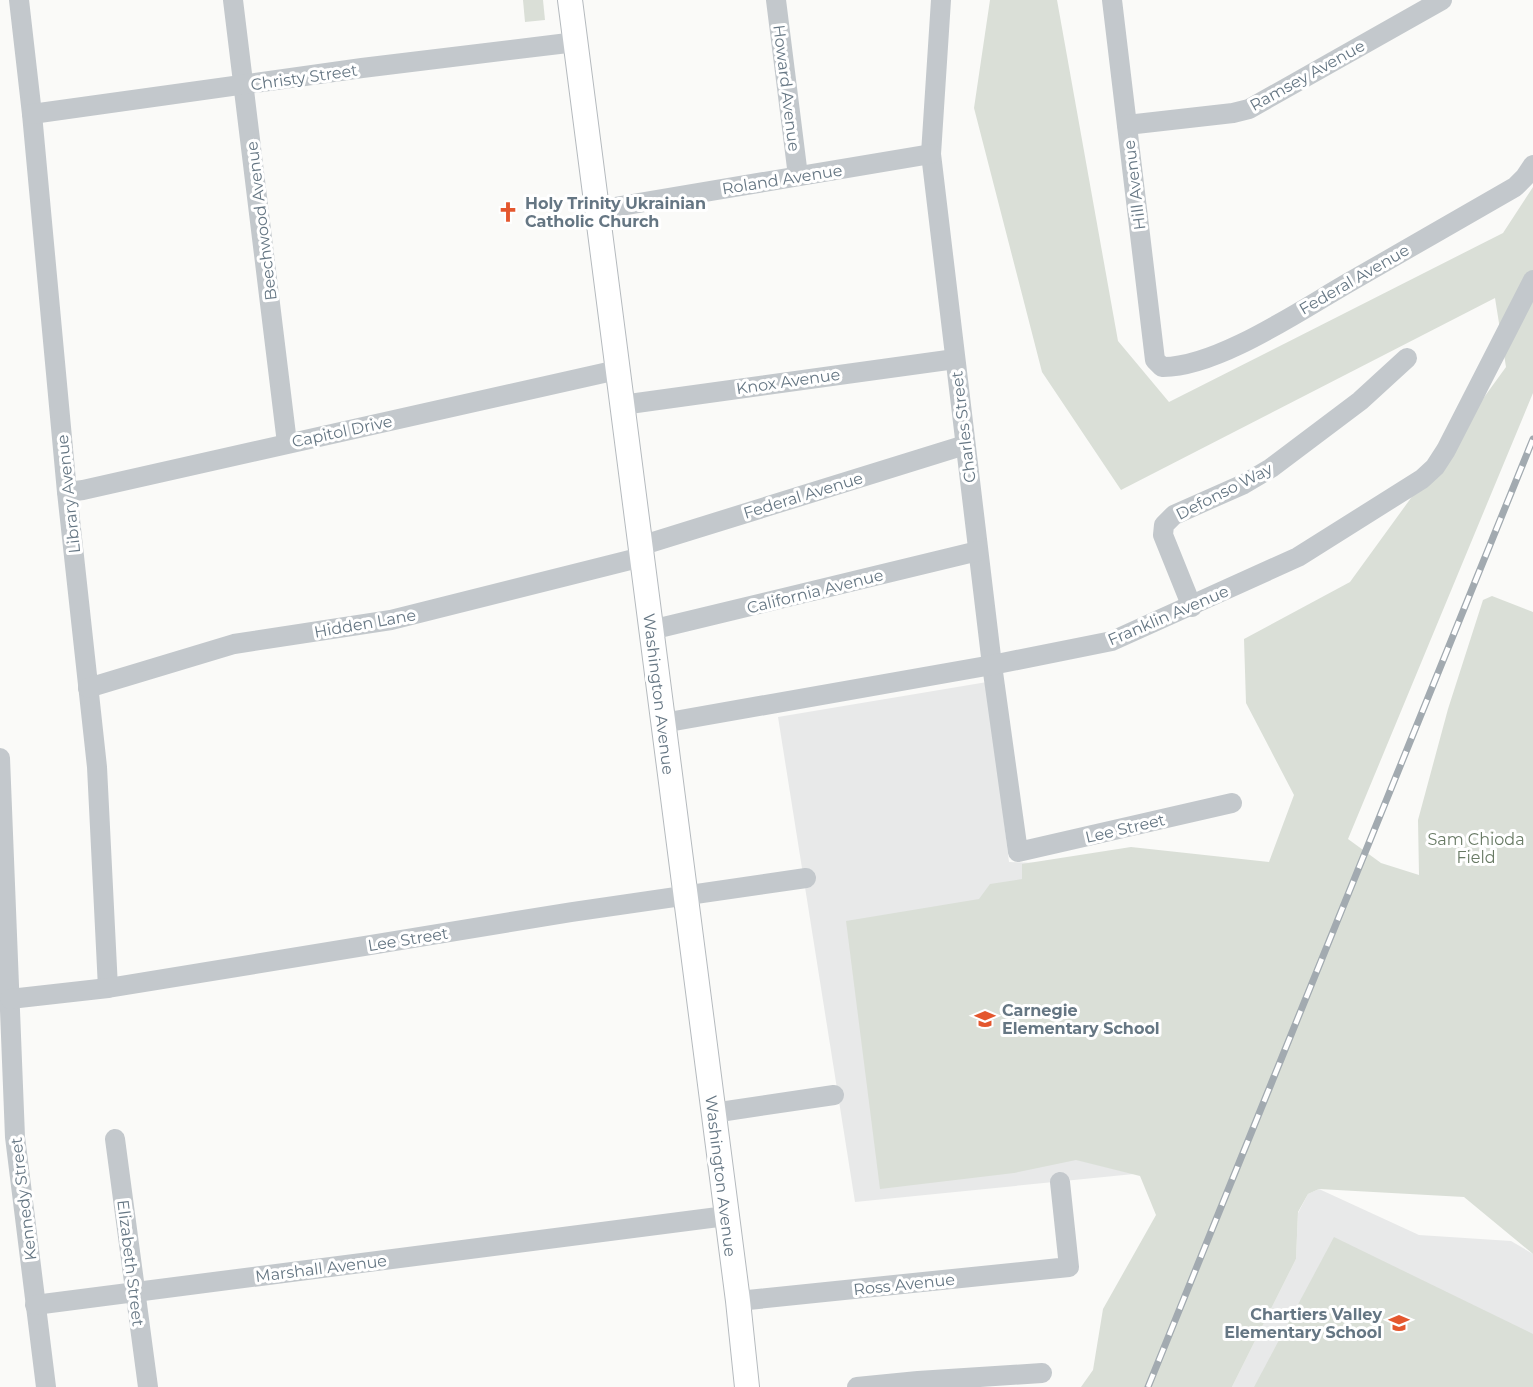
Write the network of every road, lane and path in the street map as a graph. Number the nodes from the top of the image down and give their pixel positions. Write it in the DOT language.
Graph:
graph roads {
  1 [pos="19,0"];
  2 [pos="233,0"];
  3 [pos="570,0"];
  4 [pos="776,0"];
  5 [pos="940,0"];
  6 [pos="1112,0"];
  7 [pos="1442,0"];
  8 [pos="576,42"];
  9 [pos="244,85"];
  10 [pos="32,114"];
  11 [pos="1127,125"];
  12 [pos="931,154"];
  13 [pos="1533,165"];
  14 [pos="798,176"];
  15 [pos="597,210"];
  16 [pos="1533,280"];
  17 [pos="1407,358"];
  18 [pos="955,359"];
  19 [pos="1162,366"];
  20 [pos="617,370"];
  21 [pos="622,405"];
  22 [pos="287,443"];
  23 [pos="965,445"];
  24 [pos="67,492"];
  25 [pos="641,551"];
  26 [pos="978,551"];
  27 [pos="1192,606"];
  28 [pos="651,630"];
  29 [pos="992,665"];
  30 [pos="88,688"];
  31 [pos="663,723"];
  32 [pos="0,758"];
  33 [pos="1232,803"];
  34 [pos="1018,852"];
  35 [pos="806,878"];
  36 [pos="685,896"];
  37 [pos="108,988"];
  38 [pos="10,999"];
  39 [pos="834,1095"];
  40 [pos="713,1113"];
  41 [pos="116,1139"];
  42 [pos="1060,1182"];
  43 [pos="726,1216"];
  44 [pos="135,1292"];
  45 [pos="738,1301"];
  46 [pos="35,1305"];
  47 [pos="1042,1373"];
  48 [pos="46,1387"];
  49 [pos="148,1387"];
  50 [pos="747,1387"];
  51 [pos="857,1387"];
  1 -- 10 [label="street, Library Avenue"];
  2 -- 9 [label="street, Beechwood Avenue"];
  3 -- 8 [label="main road, Washington Avenue"];
  4 -- 14 [label="street, Howard Avenue"];
  5 -- 12 [label="street, Charles Street"];
  6 -- 11 [label="street, Hill Avenue"];
  7 -- 11 [label="street, Ramsey Avenue"];
  8 -- 9 [label="street, Christy Street"];
  8 -- 15 [label="main road, Washington Avenue"];
  9 -- 10 [label="street, Christy Street"];
  9 -- 22 [label="street, Beechwood Avenue"];
  10 -- 24 [label="street, Library Avenue"];
  11 -- 19 [label="street, Hill Avenue"];
  12 -- 14 [label="street, Roland Avenue"];
  12 -- 18 [label="street, Charles Street"];
  13 -- 19 [label="street, Federal Avenue"];
  14 -- 15 [label="street, Roland Avenue"];
  15 -- 20 [label="main road, Washington Avenue"];
  16 -- 27 [label="street, Franklin Avenue"];
  17 -- 27 [label="street, Defonso Way"];
  18 -- 21 [label="street, Knox Avenue"];
  18 -- 23 [label="street, Charles Street"];
  20 -- 21 [label="main road, Washington Avenue"];
  20 -- 22 [label="street, Capitol Drive"];
  21 -- 25 [label="main road, Washington Avenue"];
  22 -- 24 [label="street, Capitol Drive"];
  23 -- 25 [label="street, Federal Avenue"];
  23 -- 26 [label="street, Charles Street"];
  24 -- 30 [label="street, Library Avenue"];
  25 -- 28 [label="main road, Washington Avenue"];
  25 -- 30 [label="street, Hidden Lane"];
  26 -- 28 [label="street, California Avenue"];
  26 -- 29 [label="street, Charles Street"];
  27 -- 29 [label="street, Franklin Avenue"];
  28 -- 31 [label="main road, Washington Avenue"];
  29 -- 31 [label="street, Franklin Avenue"];
  29 -- 34 [label="street, Charles Street"];
  30 -- 37 [label="street, Library Avenue"];
  31 -- 36 [label="main road, Washington Avenue"];
  32 -- 38 [label="street, Kennedy Street"];
  33 -- 34 [label="street, Lee Street"];
  35 -- 36 [label="street, Lee Street"];
  36 -- 37 [label="street, Lee Street"];
  36 -- 40 [label="main road, Washington Avenue"];
  37 -- 38 [label="street, Lee Street"];
  38 -- 46 [label="street, Kennedy Street"];
  39 -- 40 [label="street"];
  40 -- 43 [label="main road, Washington Avenue"];
  41 -- 44 [label="street, Elizabeth Street"];
  42 -- 45 [label="street, Ross Avenue"];
  43 -- 44 [label="street, Marshall Avenue"];
  43 -- 45 [label="main road, Washington Avenue"];
  44 -- 46 [label="street, Marshall Avenue"];
  44 -- 49 [label="street, Elizabeth Street"];
  45 -- 50 [label="main road, Washington Avenue"];
  46 -- 48 [label="street, Kennedy Street"];
  47 -- 51 [label="street"];
}
